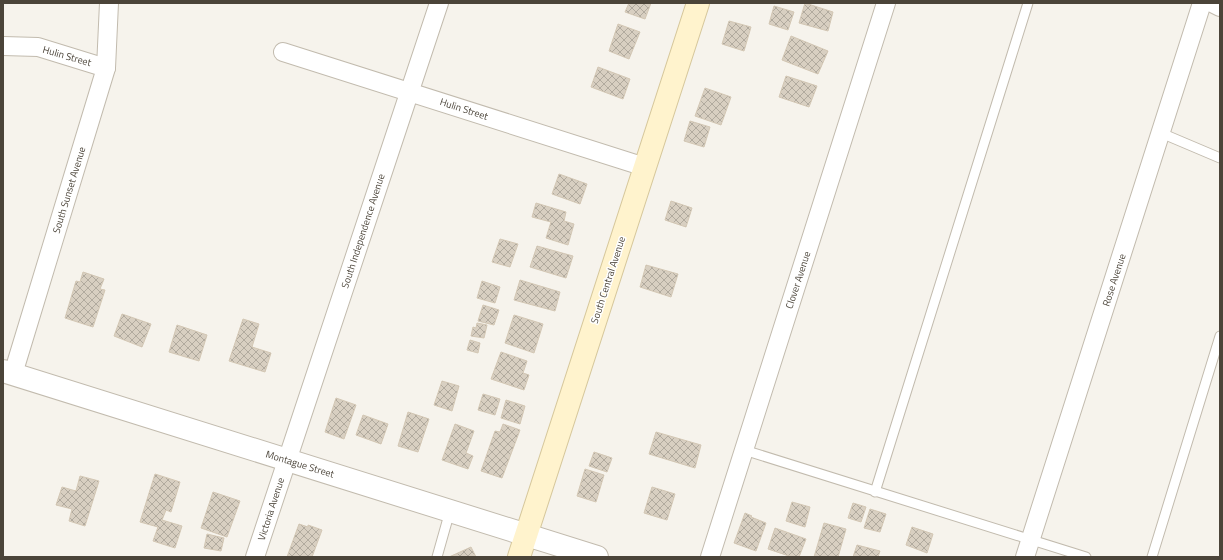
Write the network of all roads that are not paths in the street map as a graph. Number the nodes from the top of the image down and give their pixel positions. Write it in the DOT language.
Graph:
graph roads {
  1 [pos="109,3"];
  2 [pos="439,3"];
  3 [pos="698,3"];
  4 [pos="886,3"];
  5 [pos="1028,3"];
  6 [pos="1202,3"];
  7 [pos="1212,3"];
  8 [pos="1220,7"];
  9 [pos="3,46"];
  10 [pos="283,52"];
  11 [pos="106,68"];
  12 [pos="409,92"];
  13 [pos="1161,133"];
  14 [pos="1220,158"];
  15 [pos="645,167"];
  16 [pos="1220,336"];
  17 [pos="8,373"];
  18 [pos="744,450"];
  19 [pos="288,460"];
  20 [pos="875,492"];
  21 [pos="450,511"];
  22 [pos="526,535"];
  23 [pos="1028,549"];
  24 [pos="255,557"];
  25 [pos="437,557"];
  26 [pos="519,557"];
  27 [pos="598,557"];
  28 [pos="710,557"];
  29 [pos="1086,557"];
  30 [pos="1152,557"];
  1 -- 11 [label="street, South Sunset Avenue"];
  2 -- 12 [label="street, South Independence Avenue"];
  3 -- 15 [label="main road, South Central Avenue"];
  4 -- 18 [label="street, Clover Avenue"];
  5 -- 20 [label="lane"];
  6 -- 13 [label="street, Rose Avenue"];
  7 -- 8 [label="street"];
  9 -- 11 [label="street, Hulin Street"];
  10 -- 12 [label="street, Hulin Street"];
  11 -- 17 [label="street, South Sunset Avenue"];
  12 -- 15 [label="street, Hulin Street"];
  12 -- 19 [label="street, South Independence Avenue"];
  13 -- 14 [label="lane"];
  13 -- 23 [label="street, Rose Avenue"];
  15 -- 22 [label="main road, South Central Avenue"];
  16 -- 30 [label="lane"];
  17 -- 19 [label="street, Montague Street"];
  18 -- 20 [label="lane"];
  18 -- 28 [label="street, Clover Avenue"];
  19 -- 21 [label="street, Montague Street"];
  19 -- 24 [label="street, Victoria Avenue"];
  20 -- 23 [label="lane"];
  21 -- 22 [label="street, Montague Street"];
  21 -- 25 [label="lane"];
  22 -- 26 [label="main road, South Central Avenue"];
  22 -- 27 [label="street, Montague Street"];
  23 -- 29 [label="lane"];
}
